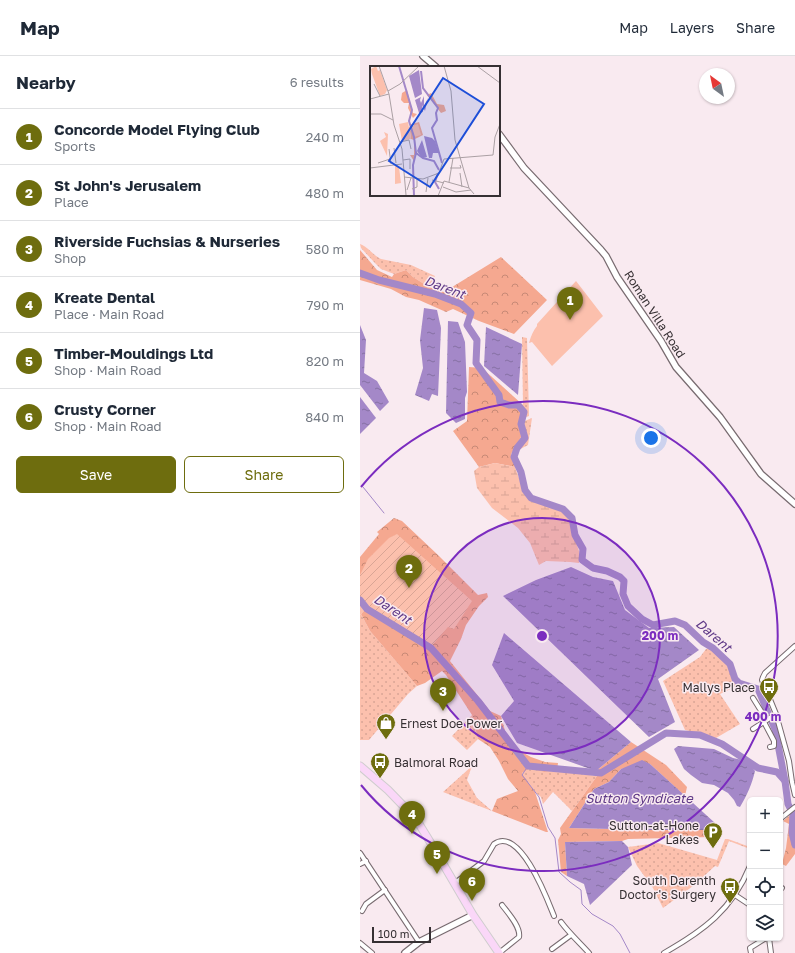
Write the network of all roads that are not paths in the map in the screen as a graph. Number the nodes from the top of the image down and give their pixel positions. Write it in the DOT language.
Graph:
graph roads {
  1 [pos="423,56"];
  2 [pos="435,66"];
  3 [pos="500,135"];
  4 [pos="795,504"];
  5 [pos="795,646"];
  6 [pos="753,698"];
  7 [pos="775,714"];
  8 [pos="766,720"];
  9 [pos="753,729"];
  10 [pos="770,747"];
  11 [pos="360,766"];
  12 [pos="795,795"];
  13 [pos="795,807"];
  14 [pos="783,817"];
  15 [pos="360,853"];
  16 [pos="366,861"];
  17 [pos="360,864"];
  18 [pos="749,869"];
  19 [pos="455,883"];
  20 [pos="385,890"];
  21 [pos="736,895"];
  22 [pos="747,903"];
  23 [pos="502,905"];
  24 [pos="362,911"];
  25 [pos="473,915"];
  26 [pos="554,916"];
  27 [pos="561,922"];
  28 [pos="571,935"];
  29 [pos="761,941"];
  30 [pos="769,941"];
  31 [pos="419,942"];
  32 [pos="360,943"];
  33 [pos="552,949"];
  34 [pos="372,953"];
  35 [pos="405,953"];
  36 [pos="499,953"];
  37 [pos="589,953"];
  38 [pos="664,953"];
  39 [pos="751,953"];
  40 [pos="771,953"];
  1 -- 2 [label="street"];
  3 -- 4 [label="street, Roman Villa Road"];
  5 -- 7 [label="street"];
  6 -- 8 [label="street"];
  7 -- 8 [label="street"];
  7 -- 12 [label="street"];
  8 -- 9 [label="street"];
  8 -- 10 [label="street"];
  11 -- 19 [label="main road"];
  13 -- 14 [label="street"];
  15 -- 16 [label="street"];
  16 -- 17 [label="street"];
  16 -- 20 [label="street"];
  18 -- 21 [label="street"];
  19 -- 25 [label="main road"];
  19 -- 26 [label="street"];
  20 -- 24 [label="street"];
  20 -- 31 [label="street"];
  21 -- 22 [label="street"];
  21 -- 38 [label="street"];
  23 -- 36 [label="street"];
  25 -- 31 [label="street"];
  25 -- 36 [label="main road"];
  27 -- 28 [label="street"];
  28 -- 33 [label="street"];
  28 -- 37 [label="street"];
  29 -- 39 [label="street"];
  30 -- 40 [label="street"];
  31 -- 35 [label="street"];
  32 -- 34 [label="street"];
}
